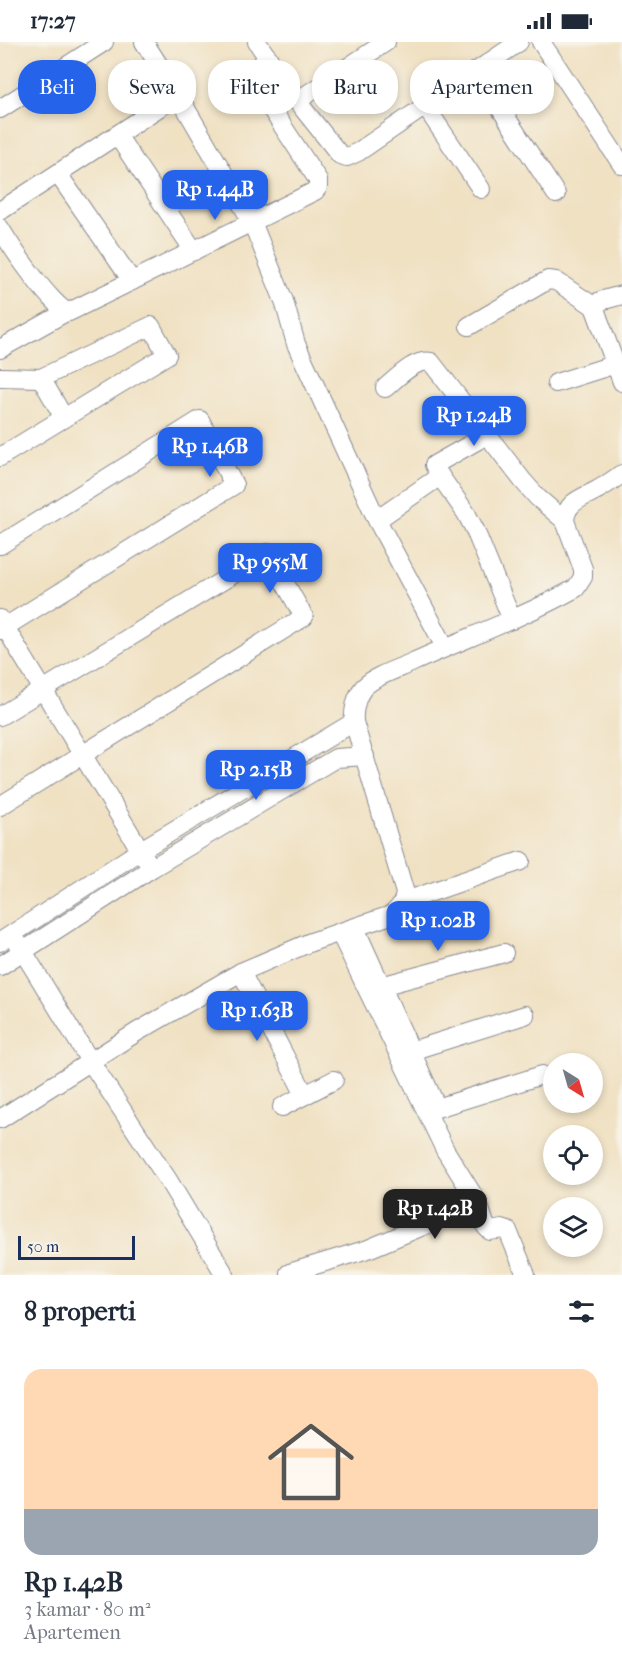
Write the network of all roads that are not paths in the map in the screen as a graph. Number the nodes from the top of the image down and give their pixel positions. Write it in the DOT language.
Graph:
graph roads {
  1 [pos="104,42"];
  2 [pos="144,42"];
  3 [pos="386,42"];
  4 [pos="519,42"];
  5 [pos="541,42"];
  6 [pos="260,46"];
  7 [pos="156,60"];
  8 [pos="269,60"];
  9 [pos="492,60"];
  10 [pos="300,99"];
  11 [pos="300,105"];
  12 [pos="0,109"];
  13 [pos="149,114"];
  14 [pos="189,114"];
  15 [pos="413,114"];
  16 [pos="430,114"];
  17 [pos="504,114"];
  18 [pos="117,135"];
  19 [pos="622,165"];
  20 [pos="58,174"];
  21 [pos="481,189"];
  22 [pos="556,194"];
  23 [pos="0,211"];
  24 [pos="252,222"];
  25 [pos="0,228"];
  26 [pos="194,251"];
  27 [pos="132,281"];
  28 [pos="622,295"];
  29 [pos="595,307"];
  30 [pos="66,312"];
  31 [pos="469,326"];
  32 [pos="0,348"];
  33 [pos="616,364"];
  34 [pos="0,377"];
  35 [pos="41,378"];
  36 [pos="622,382"];
  37 [pos="556,383"];
  38 [pos="385,388"];
  39 [pos="64,418"];
  40 [pos="487,435"];
  41 [pos="0,457"];
  42 [pos="622,474"];
  43 [pos="440,476"];
  44 [pos="377,520"];
  45 [pos="565,521"];
  46 [pos="0,545"];
  47 [pos="512,620"];
  48 [pos="2,625"];
  49 [pos="445,648"];
  50 [pos="42,690"];
  51 [pos="0,716"];
  52 [pos="354,722"];
  53 [pos="82,756"];
  54 [pos="364,756"];
  55 [pos="0,806"];
  56 [pos="141,850"];
  57 [pos="521,861"];
  58 [pos="152,868"];
  59 [pos="403,902"];
  60 [pos="347,930"];
  61 [pos="6,938"];
  62 [pos="23,952"];
  63 [pos="504,953"];
  64 [pos="0,966"];
  65 [pos="241,972"];
  66 [pos="381,986"];
  67 [pos="525,1015"];
  68 [pos="411,1051"];
  69 [pos="90,1061"];
  70 [pos="543,1075"];
  71 [pos="334,1080"];
  72 [pos="305,1095"];
  73 [pos="282,1107"];
  74 [pos="0,1119"];
  75 [pos="478,1203"];
  76 [pos="289,1273"];
  77 [pos="225,1275"];
  78 [pos="526,1275"];
  1 -- 12 [label="street"];
  2 -- 7 [label="street"];
  3 -- 10 [label="street"];
  4 -- 9 [label="street"];
  5 -- 19 [label="street"];
  6 -- 8 [label="street"];
  6 -- 24 [label="street"];
  11 -- 15 [label="street"];
  13 -- 18 [label="street"];
  14 -- 24 [label="street"];
  16 -- 21 [label="street"];
  17 -- 22 [label="street"];
  18 -- 20 [label="street"];
  18 -- 26 [label="street"];
  20 -- 23 [label="street"];
  20 -- 27 [label="street"];
  24 -- 26 [label="street"];
  24 -- 44 [label="street"];
  25 -- 30 [label="street"];
  26 -- 27 [label="street"];
  27 -- 30 [label="street"];
  28 -- 29 [label="street"];
  29 -- 31 [label="street"];
  29 -- 33 [label="street"];
  30 -- 32 [label="street"];
  33 -- 36 [label="street"];
  33 -- 37 [label="street"];
  34 -- 35 [label="street"];
  35 -- 39 [label="street"];
  35 -- 39 [label="street"];
  38 -- 40 [label="street"];
  39 -- 41 [label="street"];
  40 -- 43 [label="street"];
  40 -- 45 [label="street"];
  42 -- 45 [label="street"];
  43 -- 44 [label="street"];
  43 -- 47 [label="street"];
  44 -- 49 [label="street"];
  45 -- 47 [label="street"];
  46 -- 48 [label="street"];
  47 -- 49 [label="street"];
  48 -- 50 [label="street"];
  49 -- 52 [label="street"];
  50 -- 51 [label="street"];
  50 -- 53 [label="street"];
  50 -- 53 [label="street"];
  52 -- 54 [label="street"];
  52 -- 56 [label="street"];
  53 -- 55 [label="street"];
  53 -- 56 [label="street"];
  54 -- 58 [label="street"];
  54 -- 59 [label="street"];
  56 -- 58 [label="street"];
  56 -- 61 [label="street"];
  57 -- 59 [label="street"];
  58 -- 62 [label="street"];
  59 -- 60 [label="street"];
  60 -- 65 [label="street"];
  60 -- 66 [label="street"];
  60 -- 75 [label="street"];
  61 -- 62 [label="street"];
  62 -- 64 [label="street"];
  62 -- 69 [label="street"];
  63 -- 66 [label="street"];
  65 -- 69 [label="street"];
  65 -- 72 [label="street"];
  66 -- 68 [label="street"];
  67 -- 68 [label="street"];
  68 -- 70 [label="street"];
  69 -- 74 [label="street"];
  69 -- 77 [label="street"];
  71 -- 72 [label="street"];
  72 -- 73 [label="street"];
  75 -- 76 [label="street"];
  75 -- 78 [label="street"];
}
